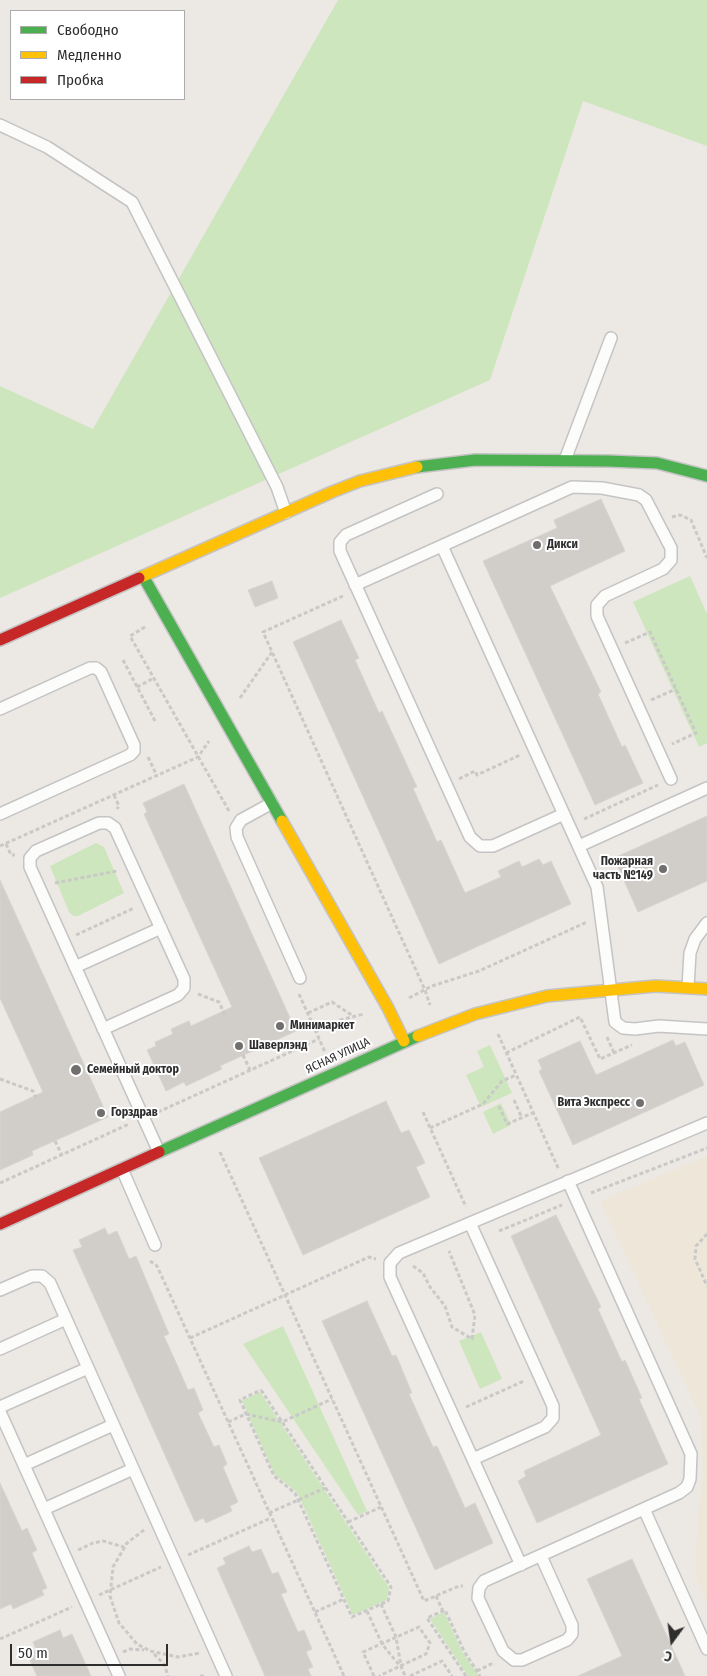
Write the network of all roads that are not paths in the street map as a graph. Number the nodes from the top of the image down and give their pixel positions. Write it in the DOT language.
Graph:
graph roads {
  1 [pos="0,125"];
  2 [pos="611,338"];
  3 [pos="566,460"];
  4 [pos="707,476"];
  5 [pos="437,494"];
  6 [pos="286,513"];
  7 [pos="442,546"];
  8 [pos="143,576"];
  9 [pos="356,588"];
  10 [pos="0,640"];
  11 [pos="0,709"];
  12 [pos="671,779"];
  13 [pos="707,788"];
  14 [pos="272,803"];
  15 [pos="0,814"];
  16 [pos="564,814"];
  17 [pos="579,846"];
  18 [pos="707,923"];
  19 [pos="161,928"];
  20 [pos="75,967"];
  21 [pos="300,978"];
  22 [pos="688,987"];
  23 [pos="610,989"];
  24 [pos="707,989"];
  25 [pos="104,1029"];
  26 [pos="707,1029"];
  27 [pos="404,1041"];
  28 [pos="707,1123"];
  29 [pos="159,1152"];
  30 [pos="122,1169"];
  31 [pos="566,1182"];
  32 [pos="471,1222"];
  33 [pos="0,1224"];
  34 [pos="155,1245"];
  35 [pos="0,1290"];
  36 [pos="66,1319"];
  37 [pos="0,1350"];
  38 [pos="88,1368"];
  39 [pos="0,1407"];
  40 [pos="0,1412"];
  41 [pos="113,1425"];
  42 [pos="473,1459"];
  43 [pos="24,1464"];
  44 [pos="133,1469"];
  45 [pos="44,1509"];
  46 [pos="644,1509"];
  47 [pos="541,1556"];
  48 [pos="521,1565"];
  49 [pos="707,1649"];
  50 [pos="119,1676"];
  51 [pos="226,1676"];
  1 -- 6 [label="lane"];
  2 -- 3 [label="lane"];
  3 -- 4 [label="street"];
  3 -- 6 [label="street"];
  5 -- 9 [label="lane"];
  6 -- 8 [label="street"];
  7 -- 9 [label="lane"];
  7 -- 12 [label="lane"];
  7 -- 16 [label="lane"];
  8 -- 10 [label="street"];
  8 -- 14 [label="street"];
  9 -- 16 [label="lane"];
  11 -- 15 [label="lane"];
  13 -- 17 [label="lane"];
  14 -- 21 [label="lane"];
  14 -- 27 [label="street"];
  16 -- 17 [label="lane"];
  17 -- 23 [label="lane"];
  18 -- 22 [label="lane"];
  19 -- 20 [label="lane"];
  19 -- 20 [label="lane"];
  19 -- 25 [label="lane"];
  20 -- 25 [label="lane"];
  22 -- 23 [label="street, ЯСНАЯ УЛИЦА"];
  22 -- 24 [label="street, ЯСНАЯ УЛИЦА"];
  23 -- 26 [label="lane"];
  23 -- 27 [label="street, ЯСНАЯ УЛИЦА"];
  25 -- 29 [label="lane"];
  27 -- 29 [label="street, ЯСНАЯ УЛИЦА"];
  28 -- 31 [label="lane"];
  29 -- 30 [label="street, ЯСНАЯ УЛИЦА"];
  30 -- 33 [label="street, ЯСНАЯ УЛИЦА"];
  30 -- 34 [label="lane"];
  31 -- 32 [label="lane"];
  31 -- 46 [label="lane"];
  32 -- 42 [label="lane"];
  32 -- 42 [label="lane"];
  35 -- 36 [label="lane"];
  36 -- 37 [label="lane"];
  36 -- 38 [label="lane"];
  38 -- 39 [label="lane"];
  38 -- 41 [label="lane"];
  40 -- 43 [label="lane"];
  41 -- 43 [label="lane"];
  41 -- 44 [label="lane"];
  42 -- 48 [label="lane"];
  43 -- 45 [label="lane"];
  44 -- 45 [label="lane"];
  44 -- 51 [label="lane"];
  45 -- 50 [label="lane"];
  46 -- 47 [label="lane"];
  46 -- 49 [label="lane"];
  47 -- 48 [label="lane"];
  47 -- 48 [label="lane"];
}
